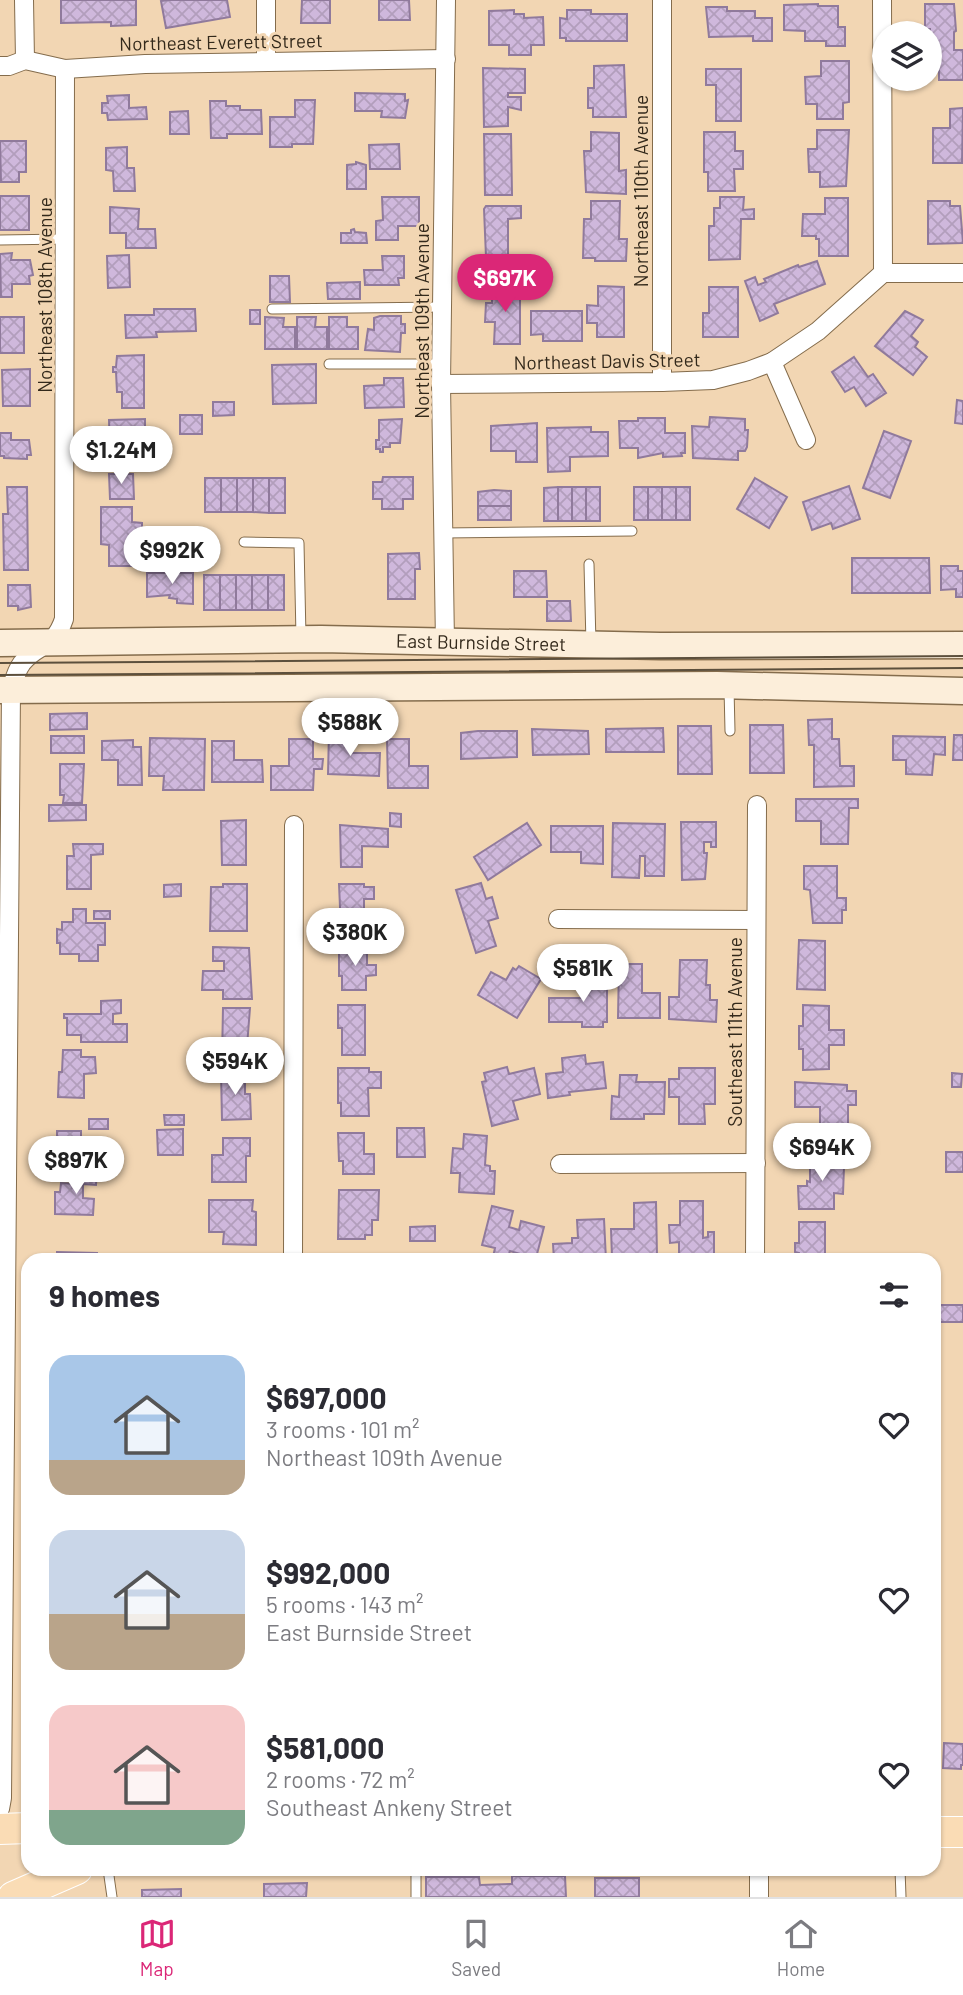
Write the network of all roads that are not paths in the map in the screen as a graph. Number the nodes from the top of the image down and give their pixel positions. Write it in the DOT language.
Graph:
graph roads {
  1 [pos="24,0"];
  2 [pos="266,0"];
  3 [pos="446,0"];
  4 [pos="662,0"];
  5 [pos="882,0"];
  6 [pos="446,59"];
  7 [pos="25,60"];
  8 [pos="267,62"];
  9 [pos="0,66"];
  10 [pos="65,69"];
  11 [pos="66,239"];
  12 [pos="0,240"];
  13 [pos="883,273"];
  14 [pos="963,273"];
  15 [pos="442,307"];
  16 [pos="272,309"];
  17 [pos="772,362"];
  18 [pos="441,363"];
  19 [pos="329,364"];
  20 [pos="662,382"];
  21 [pos="441,384"];
  22 [pos="806,440"];
  23 [pos="632,531"];
  24 [pos="443,533"];
  25 [pos="244,542"];
  26 [pos="589,564"];
  27 [pos="300,639"];
  28 [pos="51,642"];
  29 [pos="0,643"];
  30 [pos="445,643"];
  31 [pos="591,645"];
  32 [pos="963,645"];
  33 [pos="729,686"];
  34 [pos="6,690"];
  35 [pos="963,691"];
  36 [pos="730,731"];
  37 [pos="757,805"];
  38 [pos="294,825"];
  39 [pos="558,919"];
  40 [pos="756,920"];
  41 [pos="756,1163"];
  42 [pos="559,1164"];
  43 [pos="293,1253"];
  44 [pos="755,1253"];
  45 [pos="0,1809"];
  46 [pos="21,1828"];
  47 [pos="0,1829"];
  48 [pos="941,1832"];
  49 [pos="963,1832"];
  50 [pos="61,1876"];
  51 [pos="109,1876"];
  52 [pos="416,1876"];
  53 [pos="759,1876"];
  54 [pos="900,1876"];
  55 [pos="16,1896"];
  56 [pos="112,1897"];
  57 [pos="416,1897"];
  58 [pos="759,1897"];
  59 [pos="901,1897"];
  1 -- 7 [label="street"];
  2 -- 8 [label="street"];
  3 -- 6 [label="street, Northeast 109th Avenue"];
  4 -- 20 [label="street, Northeast 110th Avenue"];
  5 -- 13 [label="street"];
  6 -- 8 [label="street, Northeast Everett Street"];
  6 -- 15 [label="street, Northeast 109th Avenue"];
  7 -- 9 [label="street, Northeast Everett Street"];
  7 -- 10 [label="street, Northeast Everett Street"];
  8 -- 10 [label="street, Northeast Everett Street"];
  10 -- 11 [label="street, Northeast 108th Avenue"];
  11 -- 12 [label="lane"];
  11 -- 28 [label="street, Northeast 108th Avenue"];
  13 -- 14 [label="street"];
  13 -- 17 [label="street, Northeast Davis Street"];
  15 -- 16 [label="lane"];
  15 -- 18 [label="street, Northeast 109th Avenue"];
  17 -- 20 [label="street, Northeast Davis Street"];
  17 -- 22 [label="street"];
  18 -- 19 [label="lane"];
  18 -- 21 [label="street, Northeast 109th Avenue"];
  20 -- 21 [label="street, Northeast Davis Street"];
  21 -- 24 [label="street, Northeast 109th Avenue"];
  23 -- 24 [label="lane"];
  24 -- 30 [label="street, Northeast 109th Avenue"];
  25 -- 27 [label="lane"];
  26 -- 31 [label="lane"];
  27 -- 28 [label="street, East Burnside Street"];
  27 -- 30 [label="street, East Burnside Street"];
  28 -- 29 [label="street, East Burnside Street"];
  28 -- 34 [label="street"];
  30 -- 31 [label="street, East Burnside Street"];
  31 -- 32 [label="street, East Burnside Street"];
  33 -- 34 [label="street"];
  33 -- 35 [label="street"];
  33 -- 36 [label="lane"];
  34 -- 45 [label="street"];
  37 -- 40 [label="street, Southeast 111th Avenue"];
  38 -- 43 [label="street"];
  39 -- 40 [label="street"];
  40 -- 41 [label="street, Southeast 111th Avenue"];
  41 -- 42 [label="street"];
  41 -- 44 [label="street, Southeast 111th Avenue"];
  46 -- 47 [label="main road"];
  48 -- 49 [label="main road"];
  50 -- 55 [label="main road"];
  51 -- 56 [label="lane"];
  52 -- 57 [label="lane"];
  53 -- 58 [label="street"];
  54 -- 59 [label="lane"];
}
